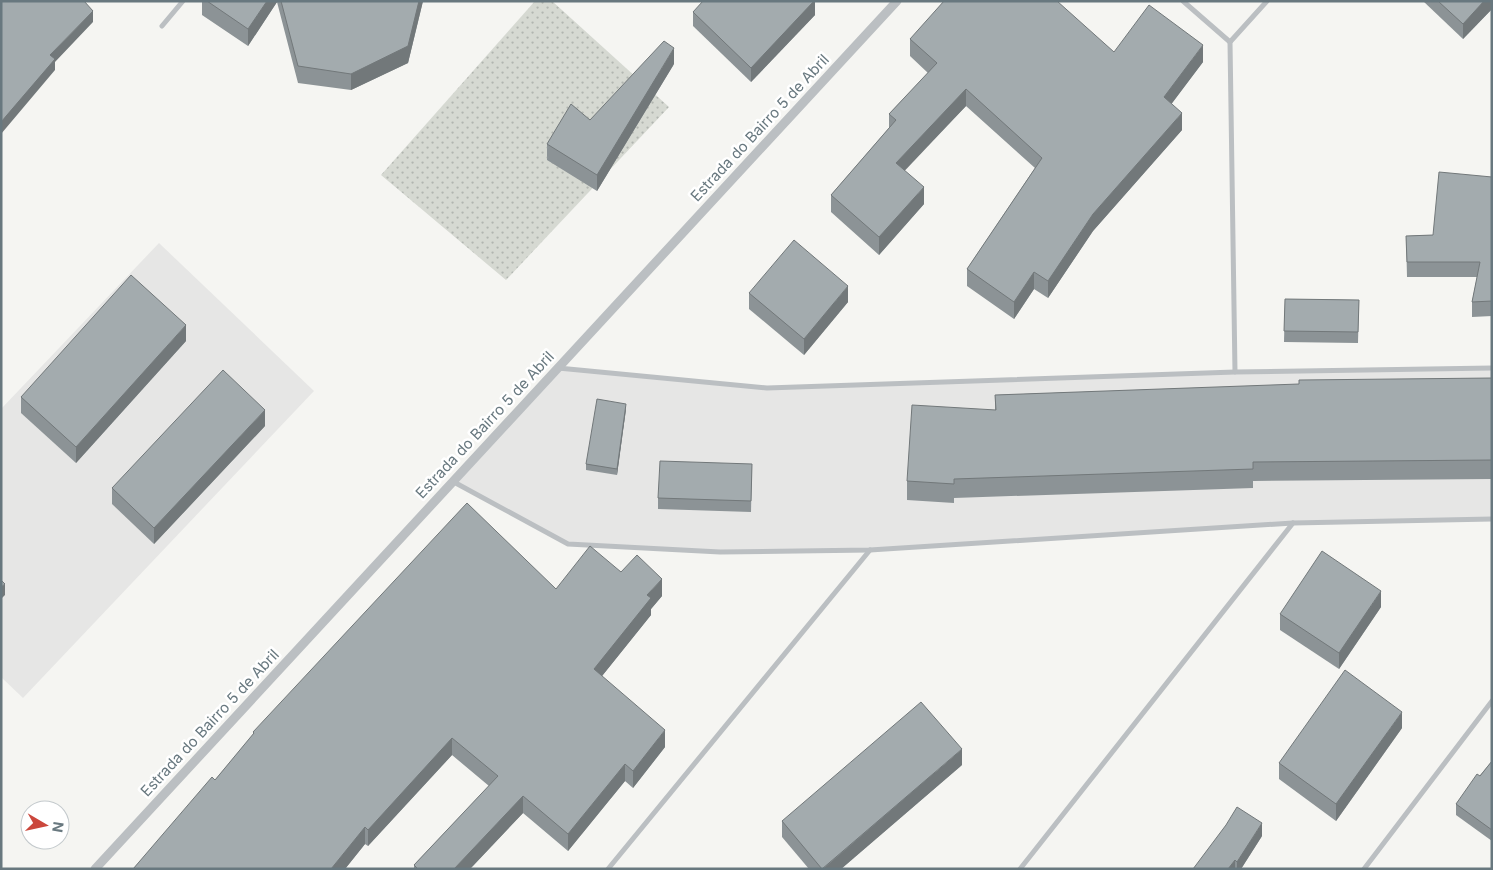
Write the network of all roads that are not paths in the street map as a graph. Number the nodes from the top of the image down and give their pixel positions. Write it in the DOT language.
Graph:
graph roads {
  1 [pos="183,1"];
  2 [pos="897,1"];
  3 [pos="1183,1"];
  4 [pos="1266,1"];
  5 [pos="162,26"];
  6 [pos="1230,42"];
  7 [pos="556,368"];
  8 [pos="1492,368"];
  9 [pos="1235,372"];
  10 [pos="452,481"];
  11 [pos="1492,519"];
  12 [pos="1294,523"];
  13 [pos="870,550"];
  14 [pos="1492,701"];
  15 [pos="95,869"];
  16 [pos="608,869"];
  17 [pos="1020,869"];
  18 [pos="1364,869"];
  1 -- 5 [label="street"];
  2 -- 7 [label="street, Estrada do Bairro 5 de Abril"];
  3 -- 6 [label="street"];
  4 -- 6 [label="street"];
  6 -- 9 [label="street"];
  7 -- 9 [label="street"];
  7 -- 10 [label="street, Estrada do Bairro 5 de Abril"];
  8 -- 9 [label="street"];
  10 -- 13 [label="street"];
  10 -- 15 [label="street, Estrada do Bairro 5 de Abril"];
  11 -- 12 [label="street"];
  12 -- 13 [label="street"];
  12 -- 17 [label="street"];
  13 -- 16 [label="street"];
  14 -- 18 [label="street"];
}
